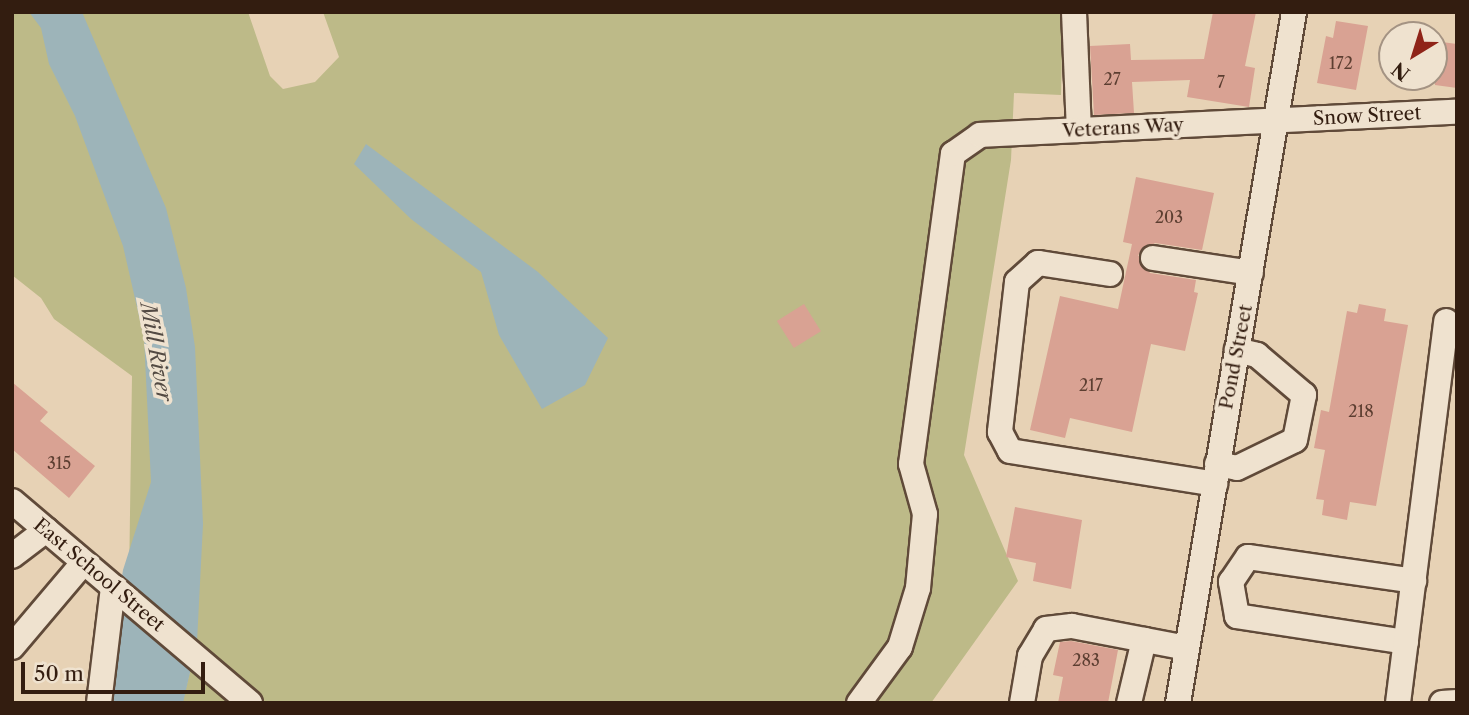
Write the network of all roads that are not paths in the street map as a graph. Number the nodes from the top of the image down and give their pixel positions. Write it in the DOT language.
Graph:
graph roads {
  1 [pos="1074,12"];
  2 [pos="1294,12"];
  3 [pos="1457,111"];
  4 [pos="1278,120"];
  5 [pos="1079,130"];
  6 [pos="1153,258"];
  7 [pos="1251,273"];
  8 [pos="1110,274"];
  9 [pos="1446,321"];
  10 [pos="1237,350"];
  11 [pos="1216,474"];
  12 [pos="12,501"];
  13 [pos="46,530"];
  14 [pos="12,556"];
  15 [pos="84,562"];
  16 [pos="1414,581"];
  17 [pos="115,589"];
  18 [pos="1144,640"];
  19 [pos="1406,642"];
  20 [pos="12,648"];
  21 [pos="1187,648"];
  22 [pos="1129,700"];
  23 [pos="1457,702"];
  24 [pos="99,703"];
  25 [pos="250,703"];
  26 [pos="859,703"];
  27 [pos="1022,703"];
  28 [pos="1178,703"];
  29 [pos="1398,703"];
  30 [pos="1442,703"];
  1 -- 5 [label="street"];
  2 -- 4 [label="street, Pond Street"];
  3 -- 4 [label="street, Snow Street"];
  4 -- 5 [label="street, Veterans Way"];
  4 -- 7 [label="street, Pond Street"];
  5 -- 26 [label="street, Veterans Way"];
  6 -- 7 [label="street"];
  7 -- 10 [label="street, Pond Street"];
  8 -- 11 [label="street"];
  9 -- 16 [label="street"];
  10 -- 11 [label="street, Pond Street"];
  10 -- 11 [label="street"];
  11 -- 21 [label="street, Pond Street"];
  12 -- 13 [label="street, East School Street"];
  13 -- 14 [label="street"];
  13 -- 15 [label="street, East School Street"];
  15 -- 17 [label="street, East School Street"];
  15 -- 20 [label="street"];
  16 -- 19 [label="street"];
  16 -- 19 [label="street"];
  17 -- 24 [label="street"];
  17 -- 25 [label="street, East School Street"];
  18 -- 21 [label="street"];
  18 -- 22 [label="street"];
  18 -- 27 [label="street"];
  19 -- 29 [label="street"];
  21 -- 28 [label="street, Pond Street"];
  23 -- 30 [label="street"];
}
